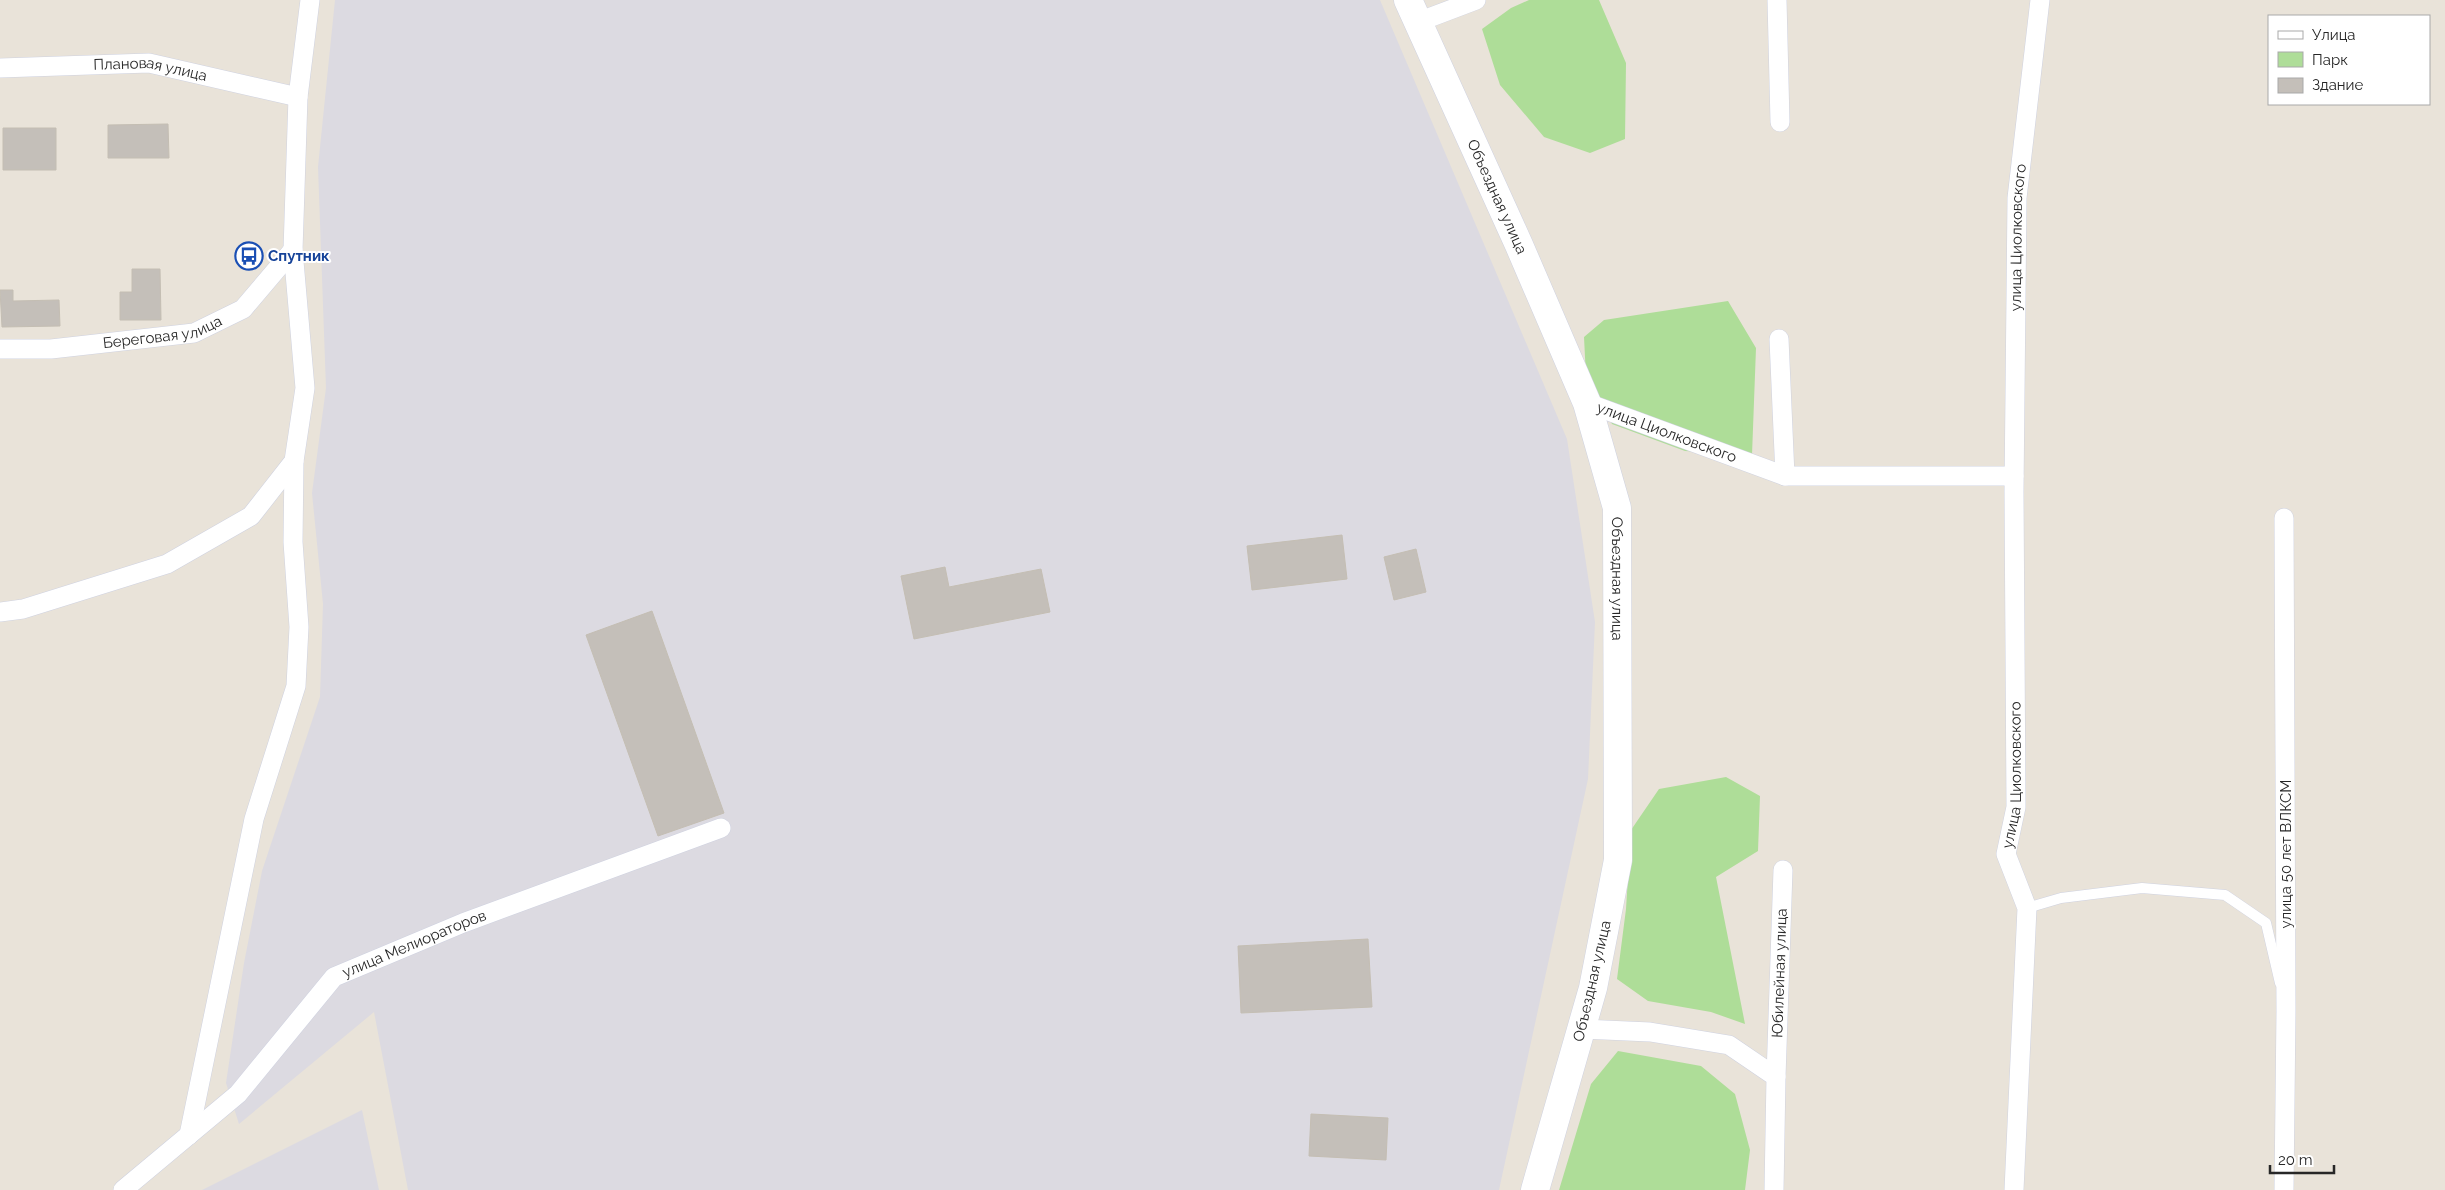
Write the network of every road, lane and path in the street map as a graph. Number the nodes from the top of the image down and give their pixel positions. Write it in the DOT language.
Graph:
graph roads {
  1 [pos="310,0"];
  2 [pos="1476,0"];
  3 [pos="1778,0"];
  4 [pos="2040,0"];
  5 [pos="1413,11"];
  6 [pos="0,68"];
  7 [pos="298,97"];
  8 [pos="1780,122"];
  9 [pos="293,250"];
  10 [pos="1779,339"];
  11 [pos="0,349"];
  12 [pos="1587,403"];
  13 [pos="294,461"];
  14 [pos="1785,476"];
  15 [pos="2014,476"];
  16 [pos="2284,518"];
  17 [pos="0,612"];
  18 [pos="721,828"];
  19 [pos="1783,870"];
  20 [pos="2027,908"];
  21 [pos="2286,1011"];
  22 [pos="1582,1029"];
  23 [pos="1776,1077"];
  24 [pos="189,1135"];
  25 [pos="123,1190"];
  26 [pos="1535,1190"];
  27 [pos="1774,1190"];
  28 [pos="2014,1190"];
  29 [pos="2284,1190"];
  1 -- 7 [label="street"];
  2 -- 5 [label="street"];
  3 -- 8 [label="street"];
  4 -- 15 [label="street, улица Циолковского"];
  5 -- 12 [label="main road, Объездная улица"];
  6 -- 7 [label="street, Плановая улица"];
  7 -- 9 [label="street"];
  9 -- 11 [label="street, Береговая улица"];
  9 -- 13 [label="street"];
  10 -- 14 [label="street"];
  12 -- 14 [label="street, улица Циолковского"];
  12 -- 22 [label="main road, Объездная улица"];
  13 -- 17 [label="street"];
  13 -- 24 [label="street"];
  14 -- 15 [label="street, улица Циолковского"];
  15 -- 20 [label="street, улица Циолковского"];
  16 -- 21 [label="street, улица 50 лет ВЛКСМ"];
  18 -- 24 [label="street, улица Мелиораторов"];
  19 -- 23 [label="street, Юбилейная улица"];
  20 -- 21 [label="lane"];
  20 -- 28 [label="street, улица Циолковского"];
  21 -- 29 [label="street, улица 50 лет ВЛКСМ"];
  22 -- 23 [label="street"];
  22 -- 26 [label="main road, Объездная улица"];
  23 -- 27 [label="street, Юбилейная улица"];
  24 -- 25 [label="street, улица Мелиораторов"];
}
